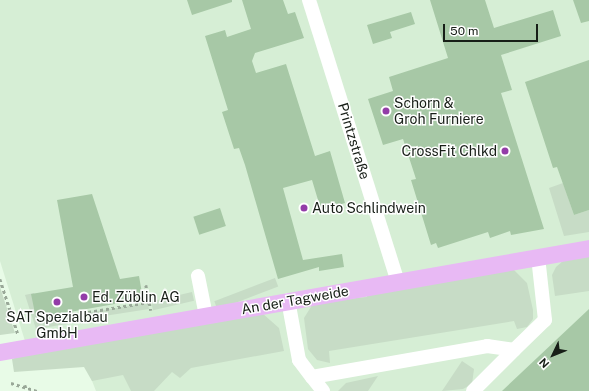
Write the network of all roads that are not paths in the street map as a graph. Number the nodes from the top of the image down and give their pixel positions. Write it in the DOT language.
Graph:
graph roads {
  1 [pos="309,0"];
  2 [pos="589,248"];
  3 [pos="538,258"];
  4 [pos="198,276"];
  5 [pos="398,282"];
  6 [pos="288,300"];
  7 [pos="206,316"];
  8 [pos="514,350"];
  9 [pos="0,352"];
  10 [pos="312,377"];
  11 [pos="323,391"];
  12 [pos="473,391"];
  1 -- 5 [label="street, Printzstraße"];
  2 -- 3 [label="main road, An der Tagweide"];
  3 -- 5 [label="main road, An der Tagweide"];
  3 -- 8 [label="street"];
  4 -- 7 [label="street"];
  5 -- 6 [label="main road, An der Tagweide"];
  6 -- 7 [label="main road, An der Tagweide"];
  6 -- 10 [label="street"];
  7 -- 9 [label="main road, An der Tagweide"];
  8 -- 10 [label="street"];
  8 -- 12 [label="street"];
  10 -- 11 [label="street"];
}
